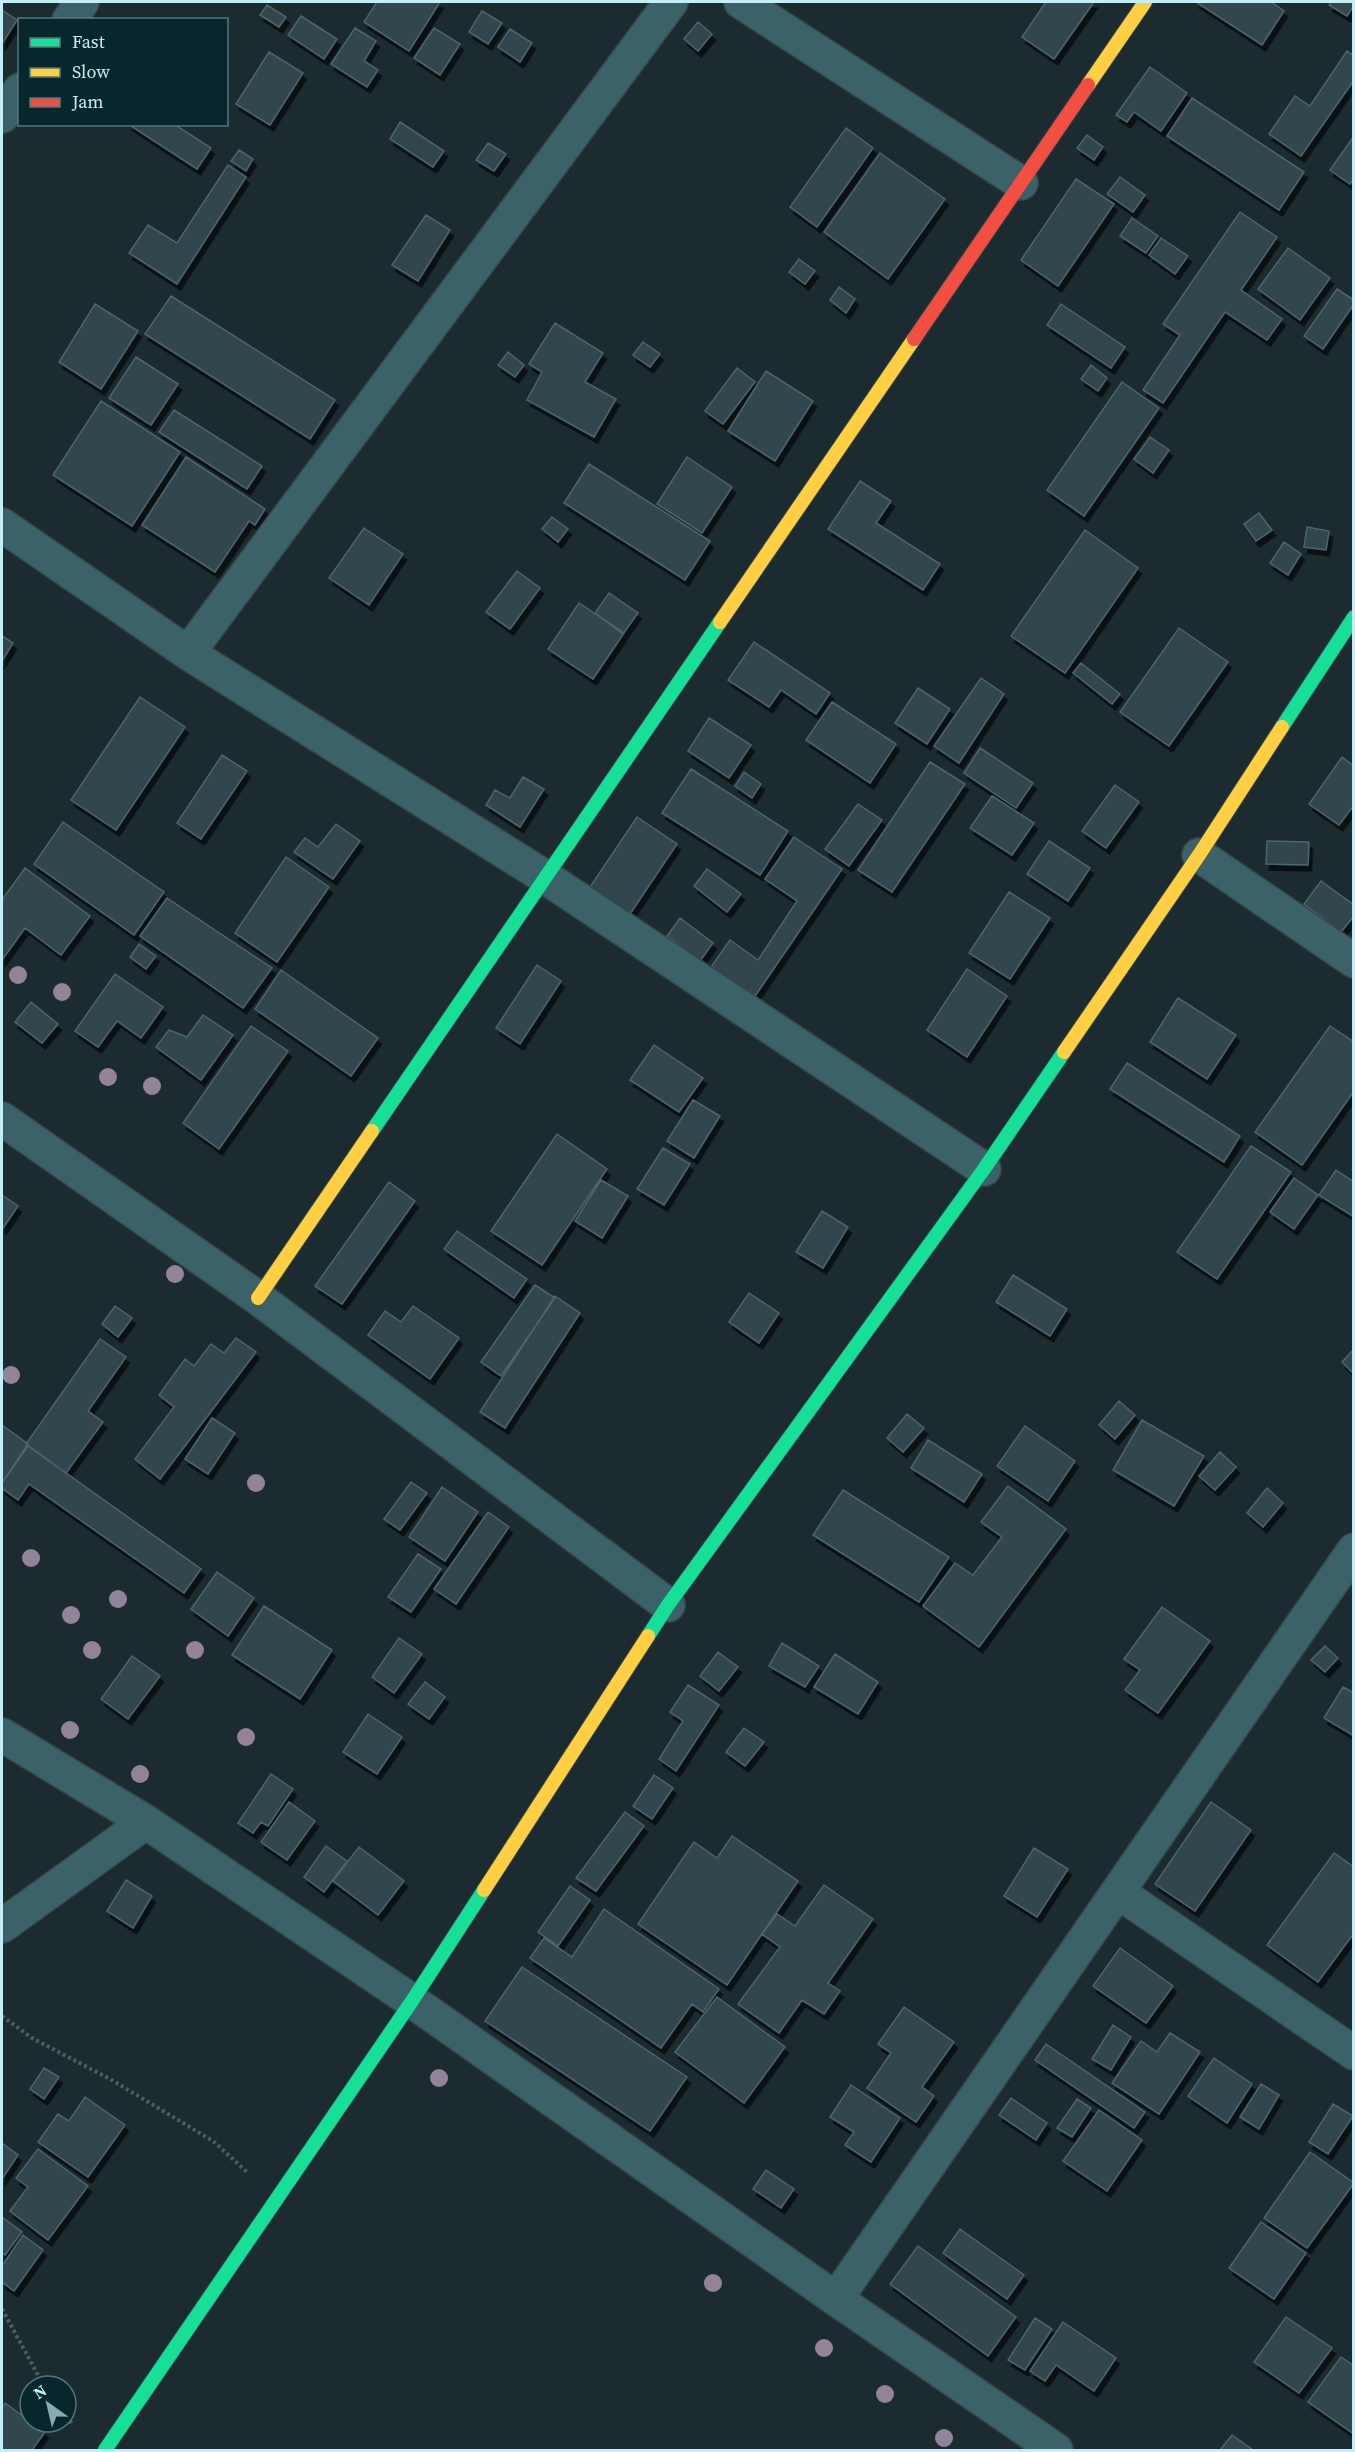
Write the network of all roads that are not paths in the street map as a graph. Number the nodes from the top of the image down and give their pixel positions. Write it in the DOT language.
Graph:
graph roads {
  1 [pos="82,2"];
  2 [pos="671,2"];
  3 [pos="741,2"];
  4 [pos="1145,2"];
  5 [pos="70,18"];
  6 [pos="18,93"];
  7 [pos="2,116"];
  8 [pos="1022,183"];
  9 [pos="2,525"];
  10 [pos="1353,617"];
  11 [pos="188,653"];
  12 [pos="1199,855"];
  13 [pos="544,877"];
  14 [pos="1353,961"];
  15 [pos="2,1119"];
  16 [pos="984,1169"];
  17 [pos="258,1298"];
  18 [pos="1353,1550"];
  19 [pos="668,1605"];
  20 [pos="2,1735"];
  21 [pos="146,1822"];
  22 [pos="1118,1892"];
  23 [pos="2,1926"];
  24 [pos="412,2001"];
  25 [pos="1353,2053"];
  26 [pos="836,2299"];
  27 [pos="105,2451"];
  28 [pos="1056,2451"];
  1 -- 5 [label="street"];
  2 -- 11 [label="street"];
  3 -- 8 [label="street"];
  4 -- 8 [label="street"];
  6 -- 7 [label="street"];
  8 -- 13 [label="street"];
  9 -- 11 [label="street"];
  10 -- 12 [label="street"];
  11 -- 13 [label="street"];
  12 -- 14 [label="street"];
  12 -- 16 [label="street"];
  13 -- 16 [label="street"];
  13 -- 17 [label="street"];
  15 -- 17 [label="street"];
  16 -- 19 [label="street"];
  17 -- 19 [label="street"];
  18 -- 22 [label="street"];
  19 -- 24 [label="street"];
  20 -- 21 [label="street"];
  21 -- 23 [label="street"];
  21 -- 24 [label="street"];
  22 -- 25 [label="street"];
  22 -- 26 [label="street"];
  24 -- 26 [label="street"];
  24 -- 27 [label="street"];
  26 -- 28 [label="street"];
}
